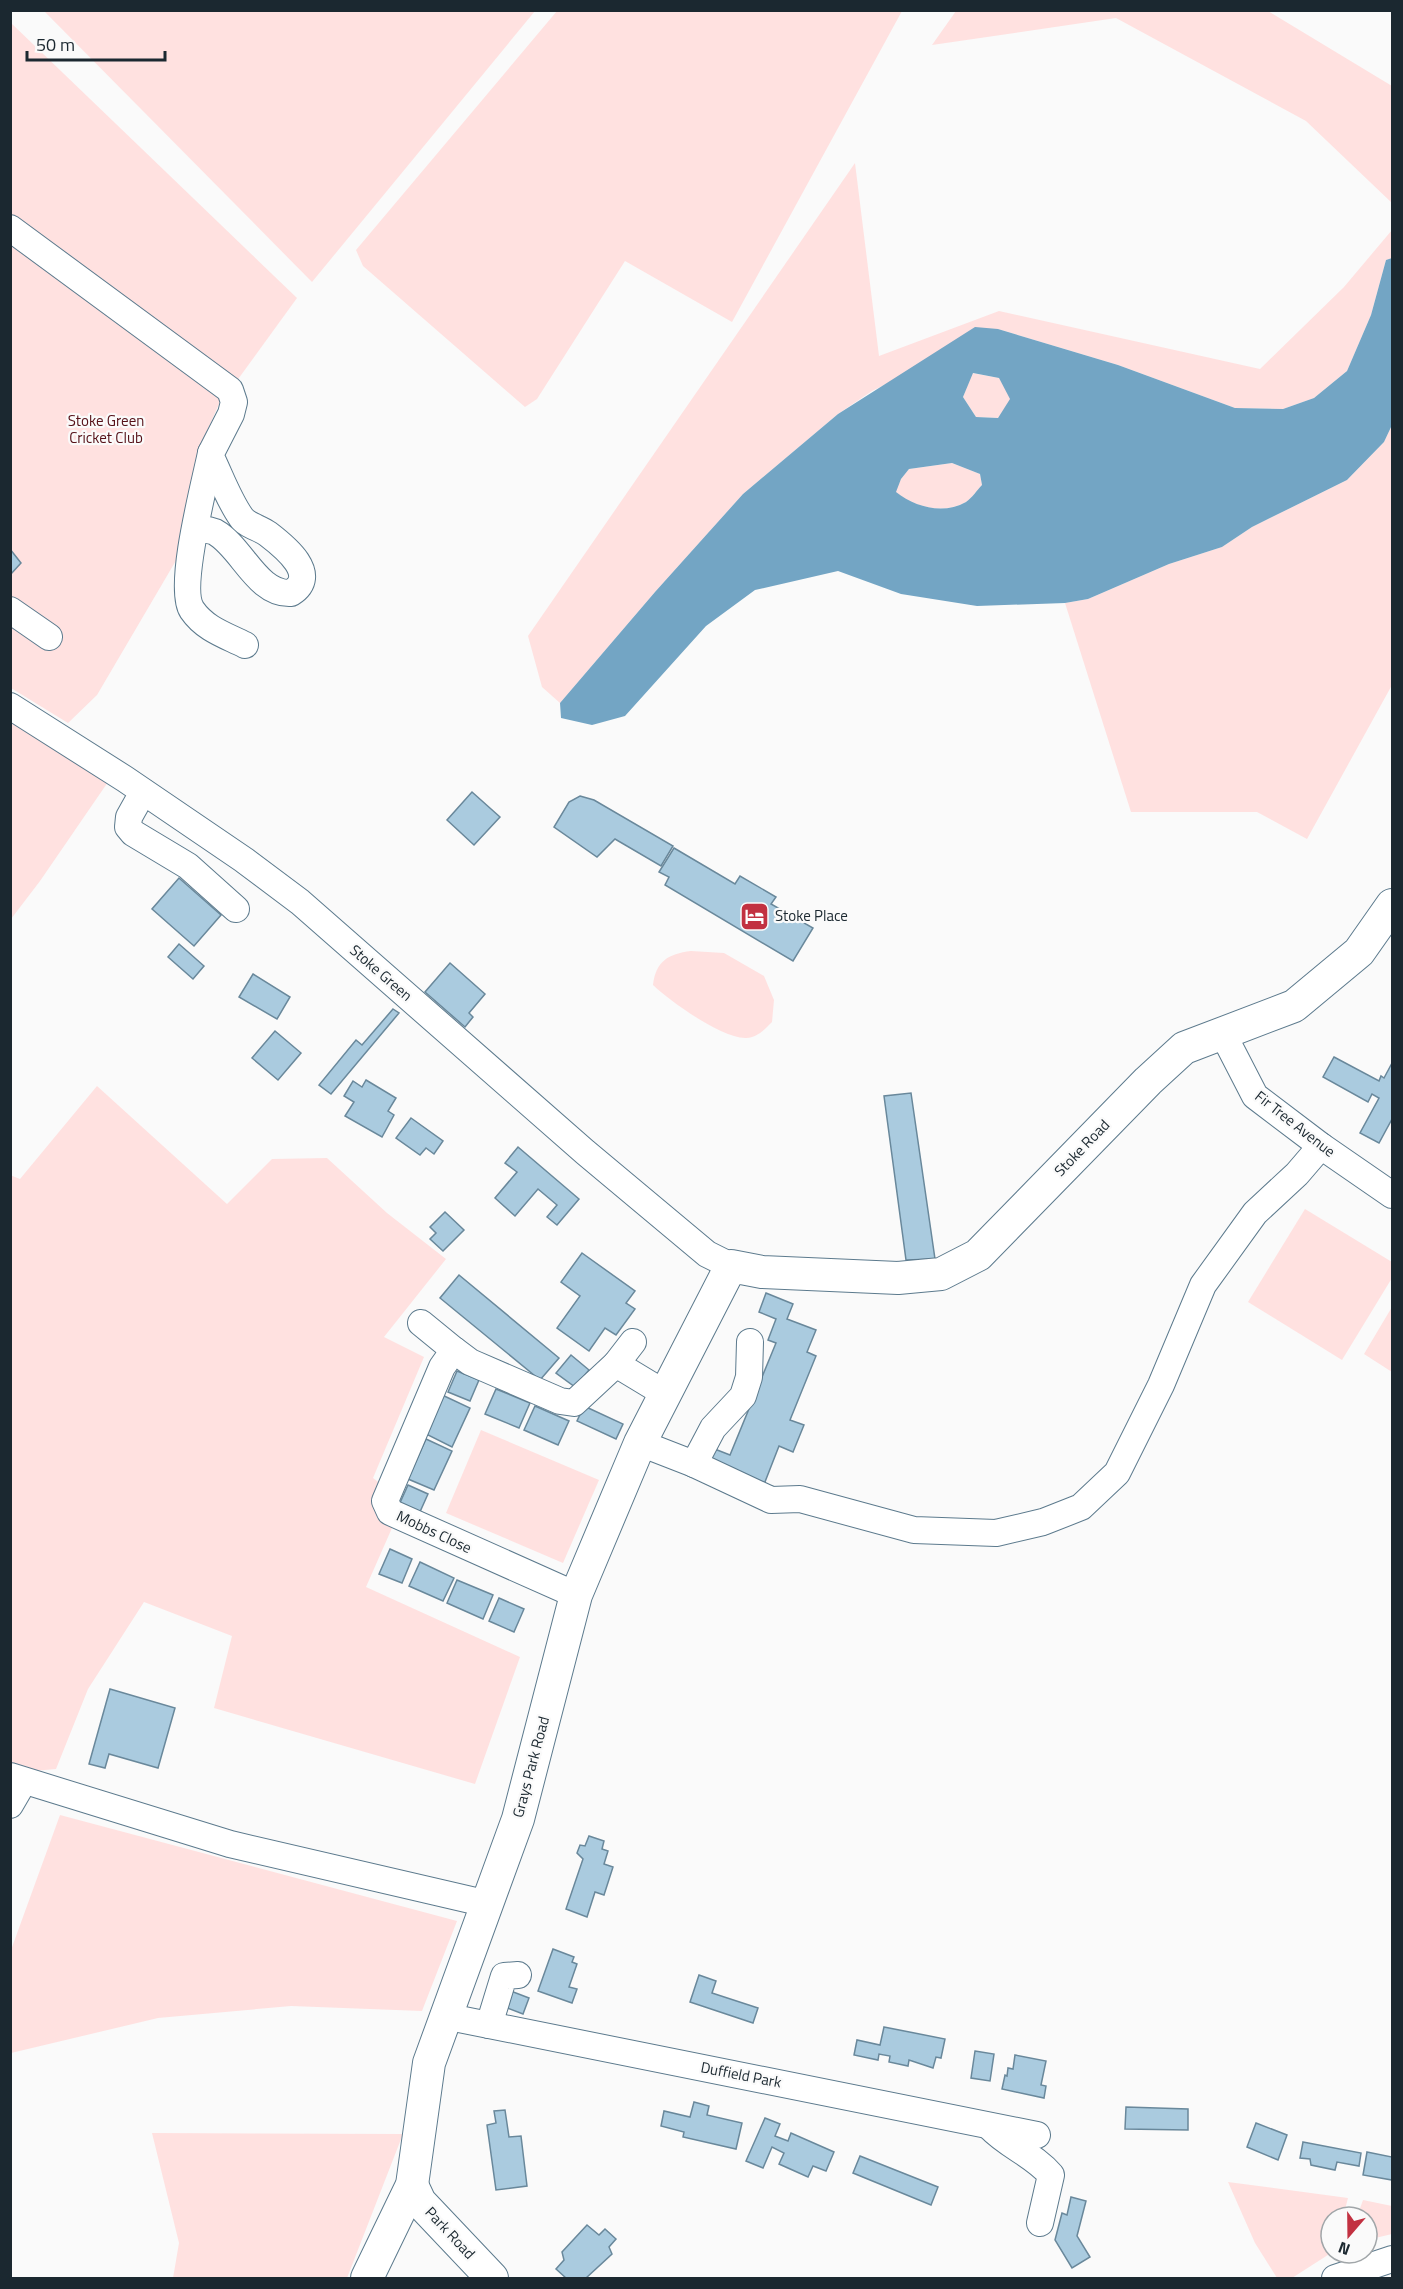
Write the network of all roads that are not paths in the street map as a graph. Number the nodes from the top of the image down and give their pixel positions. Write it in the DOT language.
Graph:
graph roads {
  1 [pos="10,228"];
  2 [pos="211,453"];
  3 [pos="242,519"];
  4 [pos="196,528"];
  5 [pos="224,539"];
  6 [pos="10,610"];
  7 [pos="49,637"];
  8 [pos="245,645"];
  9 [pos="10,706"];
  10 [pos="143,792"];
  11 [pos="1392,906"];
  12 [pos="236,909"];
  13 [pos="1222,1032"];
  14 [pos="1321,1146"];
  15 [pos="1392,1195"];
  16 [pos="731,1266"];
  17 [pos="421,1323"];
  18 [pos="633,1342"];
  19 [pos="750,1342"];
  20 [pos="454,1350"];
  21 [pos="616,1364"];
  22 [pos="664,1393"];
  23 [pos="639,1443"];
  24 [pos="694,1464"];
  25 [pos="576,1595"];
  26 [pos="17,1778"];
  27 [pos="10,1805"];
  28 [pos="488,1904"];
  29 [pos="518,1975"];
  30 [pos="444,2016"];
  31 [pos="489,2025"];
  32 [pos="987,2124"];
  33 [pos="1037,2135"];
  34 [pos="412,2185"];
  35 [pos="1040,2223"];
  36 [pos="1392,2259"];
  37 [pos="367,2278"];
  38 [pos="492,2278"];
  39 [pos="1335,2278"];
  1 -- 2 [label="street"];
  2 -- 3 [label="street"];
  2 -- 4 [label="street"];
  3 -- 5 [label="street"];
  3 -- 5 [label="street"];
  4 -- 5 [label="street"];
  4 -- 8 [label="street"];
  6 -- 7 [label="street"];
  9 -- 10 [label="street, Stoke Green"];
  10 -- 12 [label="street"];
  10 -- 16 [label="street, Stoke Green"];
  11 -- 13 [label="main road, Stoke Road"];
  13 -- 14 [label="street, Fir Tree Avenue"];
  13 -- 16 [label="main road, Stoke Road"];
  14 -- 15 [label="street, Fir Tree Avenue"];
  14 -- 24 [label="street"];
  16 -- 22 [label="main road, Grays Park Road"];
  17 -- 20 [label="street"];
  18 -- 21 [label="street"];
  19 -- 24 [label="street"];
  20 -- 21 [label="street"];
  20 -- 25 [label="street, Mobbs Close"];
  21 -- 22 [label="street"];
  22 -- 23 [label="main road, Grays Park Road"];
  23 -- 24 [label="street"];
  23 -- 25 [label="main road, Grays Park Road"];
  25 -- 28 [label="main road, Grays Park Road"];
  26 -- 27 [label="street"];
  26 -- 28 [label="street"];
  28 -- 30 [label="main road, Grays Park Road"];
  29 -- 31 [label="street"];
  30 -- 31 [label="street, Duffield Park"];
  30 -- 34 [label="main road, Grays Park Road"];
  31 -- 32 [label="street, Duffield Park"];
  32 -- 33 [label="street, Duffield Park"];
  32 -- 35 [label="street"];
  34 -- 37 [label="main road, Grays Park Road"];
  34 -- 38 [label="main road, Park Road"];
  36 -- 39 [label="street"];
}
